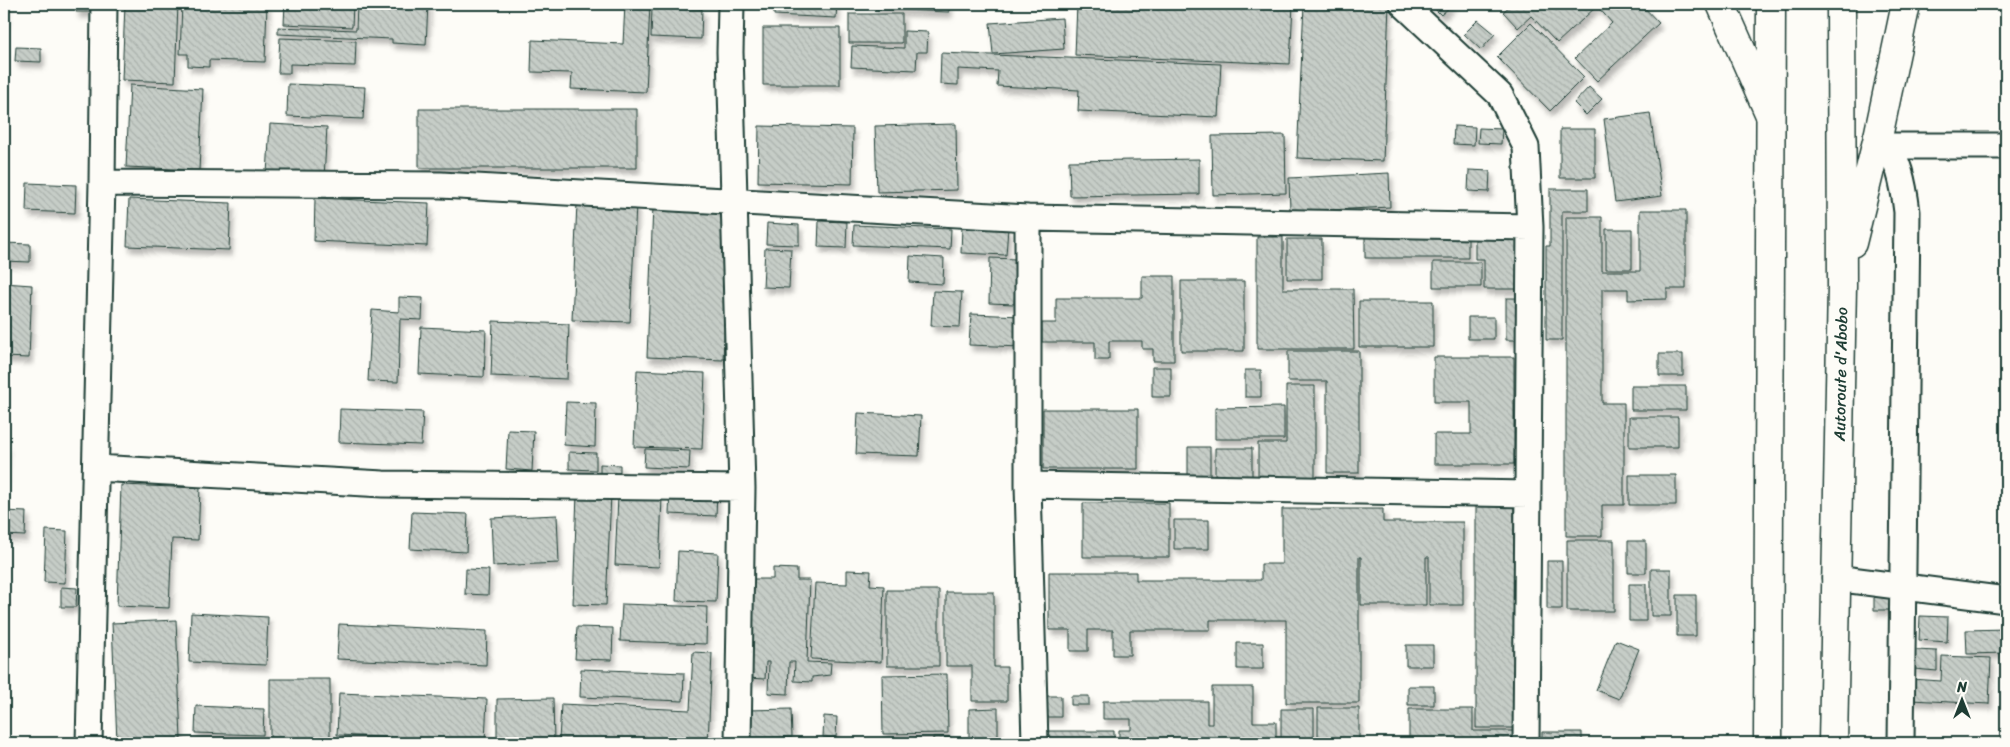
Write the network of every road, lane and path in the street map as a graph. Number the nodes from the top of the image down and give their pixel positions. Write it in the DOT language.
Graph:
graph roads {
  1 [pos="104,4"];
  2 [pos="732,4"];
  3 [pos="1403,4"];
  4 [pos="1721,4"];
  5 [pos="1771,4"];
  6 [pos="1842,4"];
  7 [pos="1906,4"];
  8 [pos="1770,115"];
  9 [pos="1884,142"];
  10 [pos="2006,146"];
  11 [pos="102,183"];
  12 [pos="735,200"];
  13 [pos="1028,218"];
  14 [pos="1530,227"];
  15 [pos="1842,286"];
  16 [pos="96,468"];
  17 [pos="1028,485"];
  18 [pos="742,488"];
  19 [pos="1528,494"];
  20 [pos="1835,578"];
  21 [pos="1901,588"];
  22 [pos="2006,600"];
  23 [pos="89,743"];
  24 [pos="738,743"];
  25 [pos="1035,743"];
  26 [pos="1526,743"];
  27 [pos="1768,743"];
  28 [pos="1833,743"];
  29 [pos="1901,743"];
  1 -- 11 [label="street"];
  2 -- 12 [label="street"];
  3 -- 14 [label="street"];
  4 -- 8 [label="main road"];
  5 -- 8 [label="main road"];
  6 -- 15 [label="main road, Autoroute d'Abobo"];
  7 -- 9 [label="main road"];
  8 -- 27 [label="main road"];
  9 -- 10 [label="street"];
  9 -- 15 [label="main road"];
  9 -- 21 [label="street"];
  11 -- 12 [label="street"];
  11 -- 16 [label="street"];
  12 -- 13 [label="street"];
  12 -- 18 [label="street"];
  13 -- 14 [label="street"];
  13 -- 17 [label="street"];
  14 -- 19 [label="street"];
  15 -- 20 [label="main road, Autoroute d'Abobo"];
  16 -- 18 [label="street"];
  16 -- 23 [label="street"];
  17 -- 19 [label="street"];
  17 -- 25 [label="street"];
  18 -- 24 [label="street"];
  19 -- 26 [label="street"];
  20 -- 21 [label="street"];
  20 -- 28 [label="main road, Autoroute d'Abobo"];
  21 -- 22 [label="street"];
  21 -- 29 [label="street"];
}
